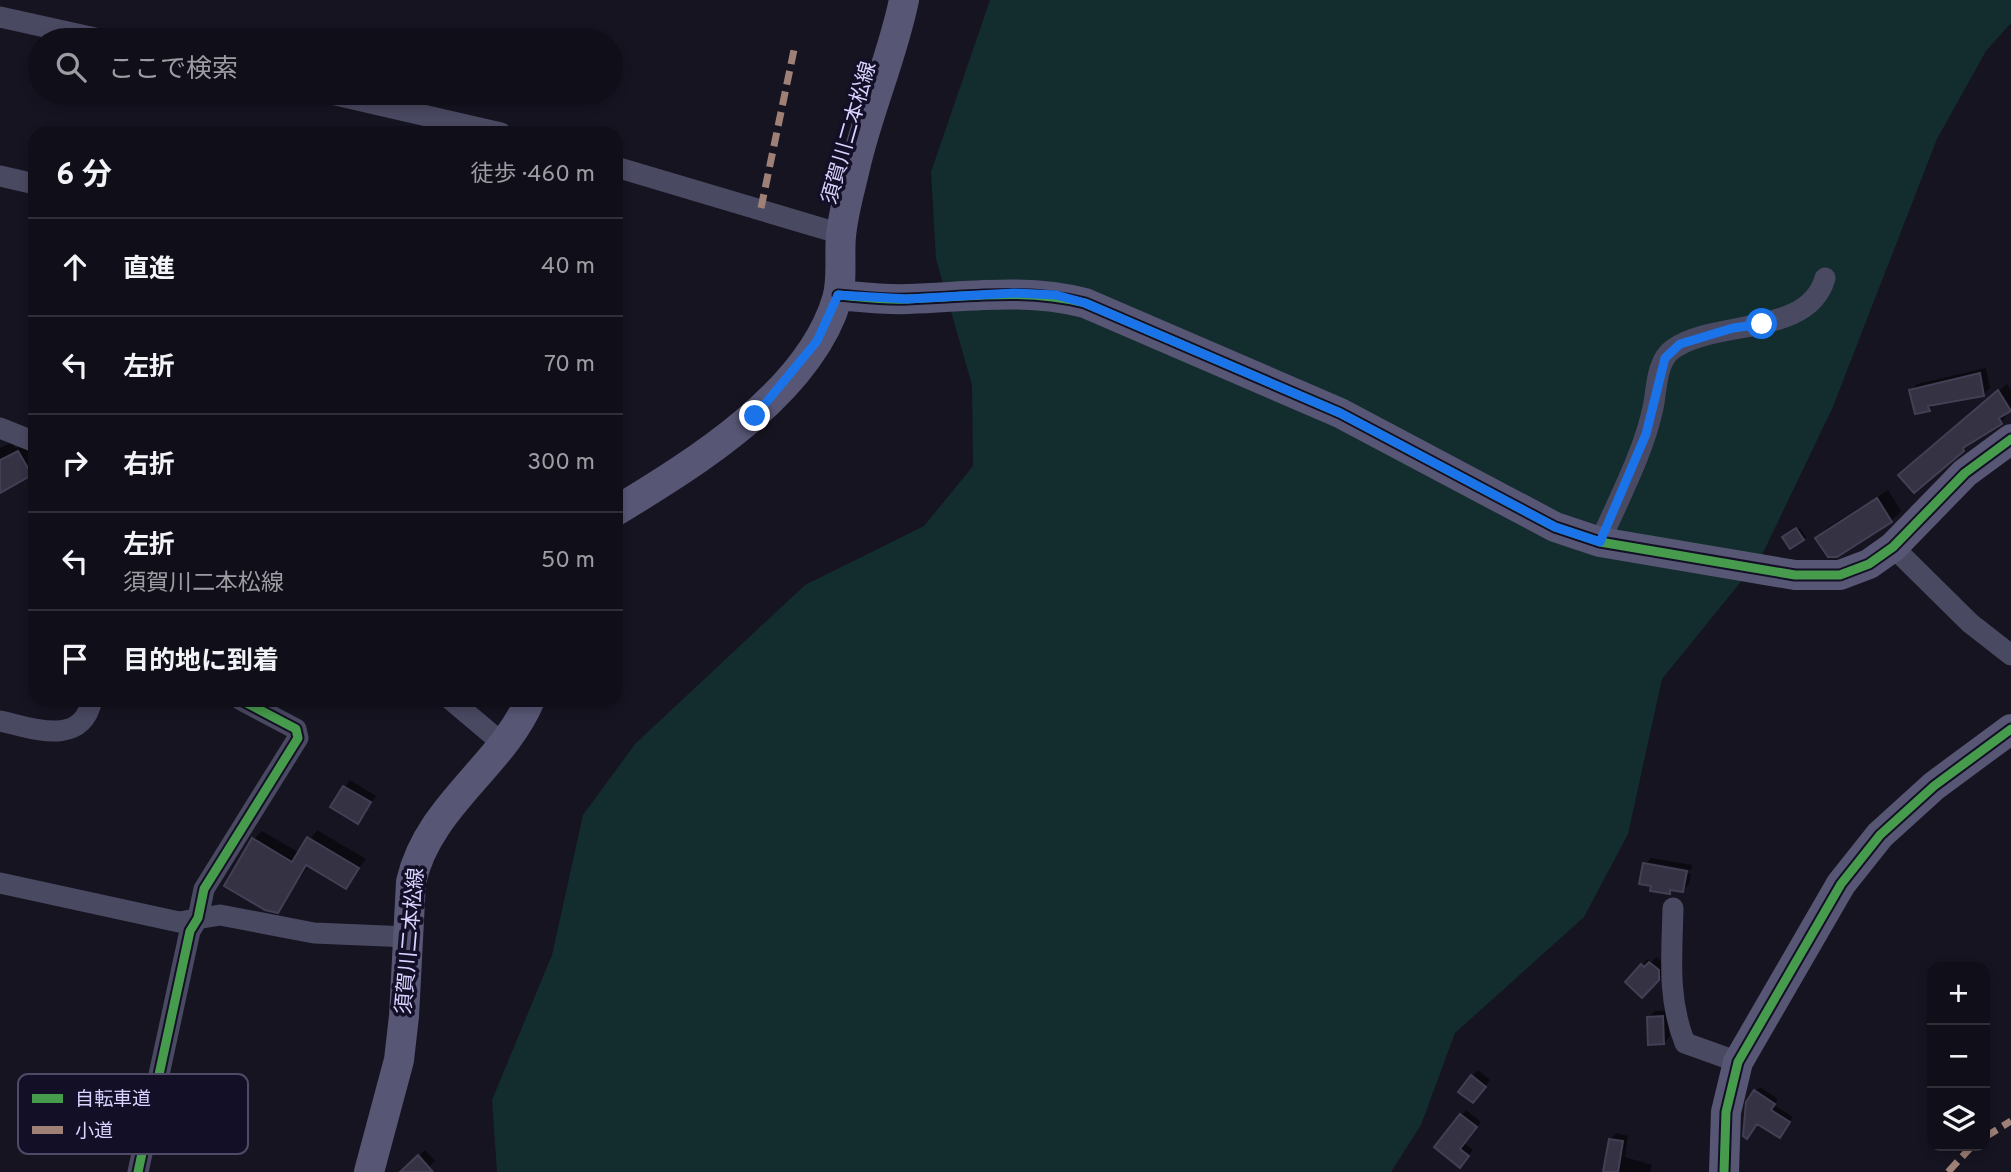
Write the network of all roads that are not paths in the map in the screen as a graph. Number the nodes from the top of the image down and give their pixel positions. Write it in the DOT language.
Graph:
graph roads {
  1 [pos="904,0"];
  2 [pos="0,17"];
  3 [pos="50,28"];
  4 [pos="376,105"];
  5 [pos="463,126"];
  6 [pos="623,169"];
  7 [pos="0,176"];
  8 [pos="28,182"];
  9 [pos="841,234"];
  10 [pos="1825,278"];
  11 [pos="838,295"];
  12 [pos="0,428"];
  13 [pos="2011,439"];
  14 [pos="28,440"];
  15 [pos="623,508"];
  16 [pos="1600,542"];
  17 [pos="1893,547"];
  18 [pos="2011,655"];
  19 [pos="90,707"];
  20 [pos="256,707"];
  21 [pos="459,707"];
  22 [pos="525,707"];
  23 [pos="0,720"];
  24 [pos="2007,738"];
  25 [pos="502,743"];
  26 [pos="0,883"];
  27 [pos="1673,908"];
  28 [pos="198,918"];
  29 [pos="409,937"];
  30 [pos="1738,1062"];
  31 [pos="159,1074"];
  32 [pos="142,1154"];
  33 [pos="138,1172"];
  34 [pos="369,1172"];
  35 [pos="1724,1172"];
  1 -- 9 [label="street, 須賀川二本松線"];
  2 -- 3 [label="street"];
  4 -- 5 [label="street"];
  6 -- 9 [label="street"];
  7 -- 8 [label="street"];
  9 -- 11 [label="street, 須賀川二本松線"];
  10 -- 16 [label="street"];
  11 -- 15 [label="street, 須賀川二本松線"];
  11 -- 16 [label="street"];
  12 -- 14 [label="street"];
  13 -- 17 [label="street"];
  16 -- 17 [label="street"];
  17 -- 18 [label="street"];
  19 -- 23 [label="street"];
  20 -- 28 [label="street"];
  21 -- 25 [label="street"];
  22 -- 25 [label="street, 須賀川二本松線"];
  24 -- 30 [label="street"];
  25 -- 29 [label="street, 須賀川二本松線"];
  26 -- 28 [label="street"];
  27 -- 30 [label="street"];
  28 -- 29 [label="street"];
  28 -- 31 [label="street"];
  29 -- 34 [label="street, 須賀川二本松線"];
  30 -- 35 [label="street"];
  32 -- 33 [label="street"];
}
